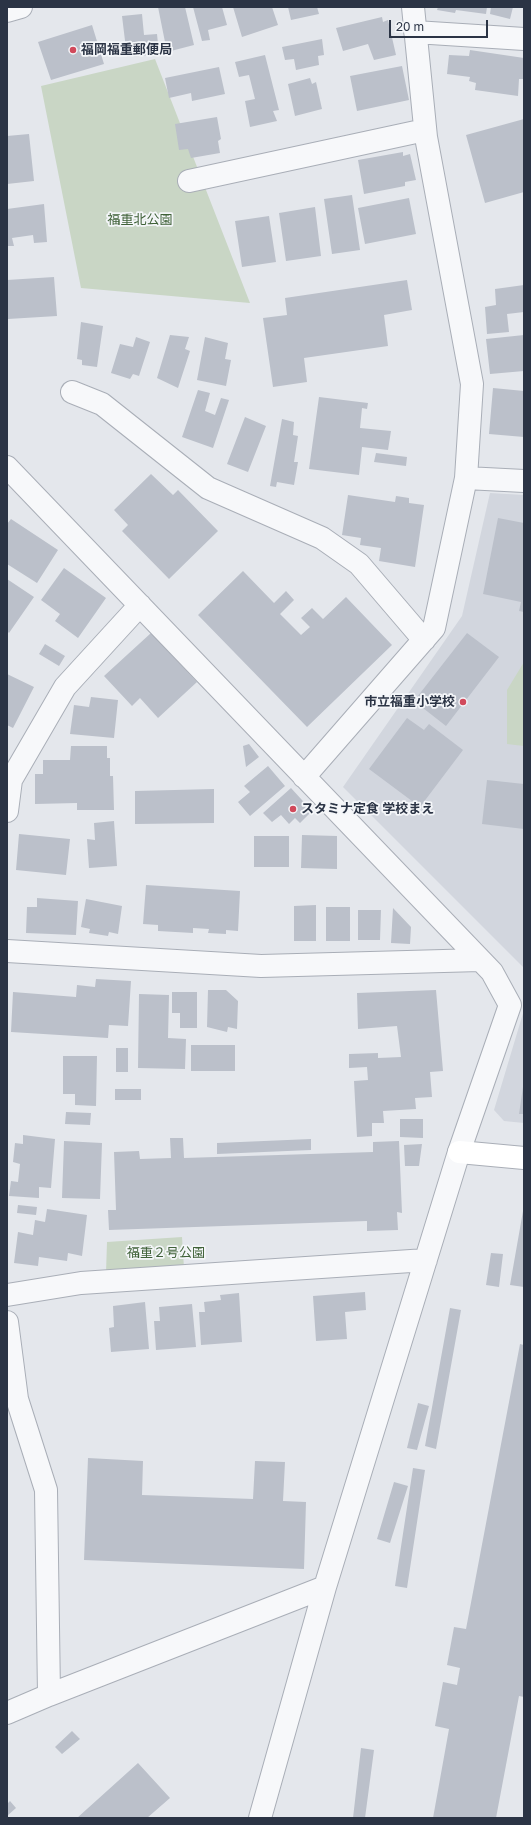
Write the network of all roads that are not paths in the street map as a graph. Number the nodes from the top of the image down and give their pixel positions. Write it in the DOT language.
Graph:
graph roads {
  1 [pos="22,7"];
  2 [pos="413,7"];
  3 [pos="7,11"];
  4 [pos="415,32"];
  5 [pos="524,39"];
  6 [pos="425,130"];
  7 [pos="189,181"];
  8 [pos="72,392"];
  9 [pos="7,467"];
  10 [pos="466,478"];
  11 [pos="524,480"];
  12 [pos="140,605"];
  13 [pos="424,640"];
  14 [pos="299,772"];
  15 [pos="7,811"];
  16 [pos="7,951"];
  17 [pos="480,960"];
  18 [pos="459,1152"];
  19 [pos="524,1158"];
  20 [pos="426,1260"];
  21 [pos="7,1295"];
  22 [pos="7,1322"];
  23 [pos="12,1399"];
  24 [pos="325,1587"];
  25 [pos="50,1695"];
  26 [pos="7,1713"];
  27 [pos="260,1818"];
  1 -- 3 [label="street"];
  2 -- 4 [label="street"];
  4 -- 5 [label="street"];
  4 -- 6 [label="street"];
  6 -- 7 [label="street"];
  6 -- 10 [label="street"];
  8 -- 13 [label="street"];
  9 -- 12 [label="street"];
  10 -- 11 [label="street"];
  10 -- 13 [label="street"];
  12 -- 14 [label="street"];
  12 -- 15 [label="street"];
  13 -- 14 [label="street"];
  14 -- 17 [label="street"];
  16 -- 17 [label="street"];
  17 -- 18 [label="street"];
  18 -- 19 [label="street"];
  18 -- 20 [label="street"];
  20 -- 21 [label="street"];
  20 -- 24 [label="street"];
  22 -- 23 [label="street"];
  23 -- 25 [label="street"];
  24 -- 25 [label="street"];
  24 -- 27 [label="street"];
  25 -- 26 [label="street"];
}
